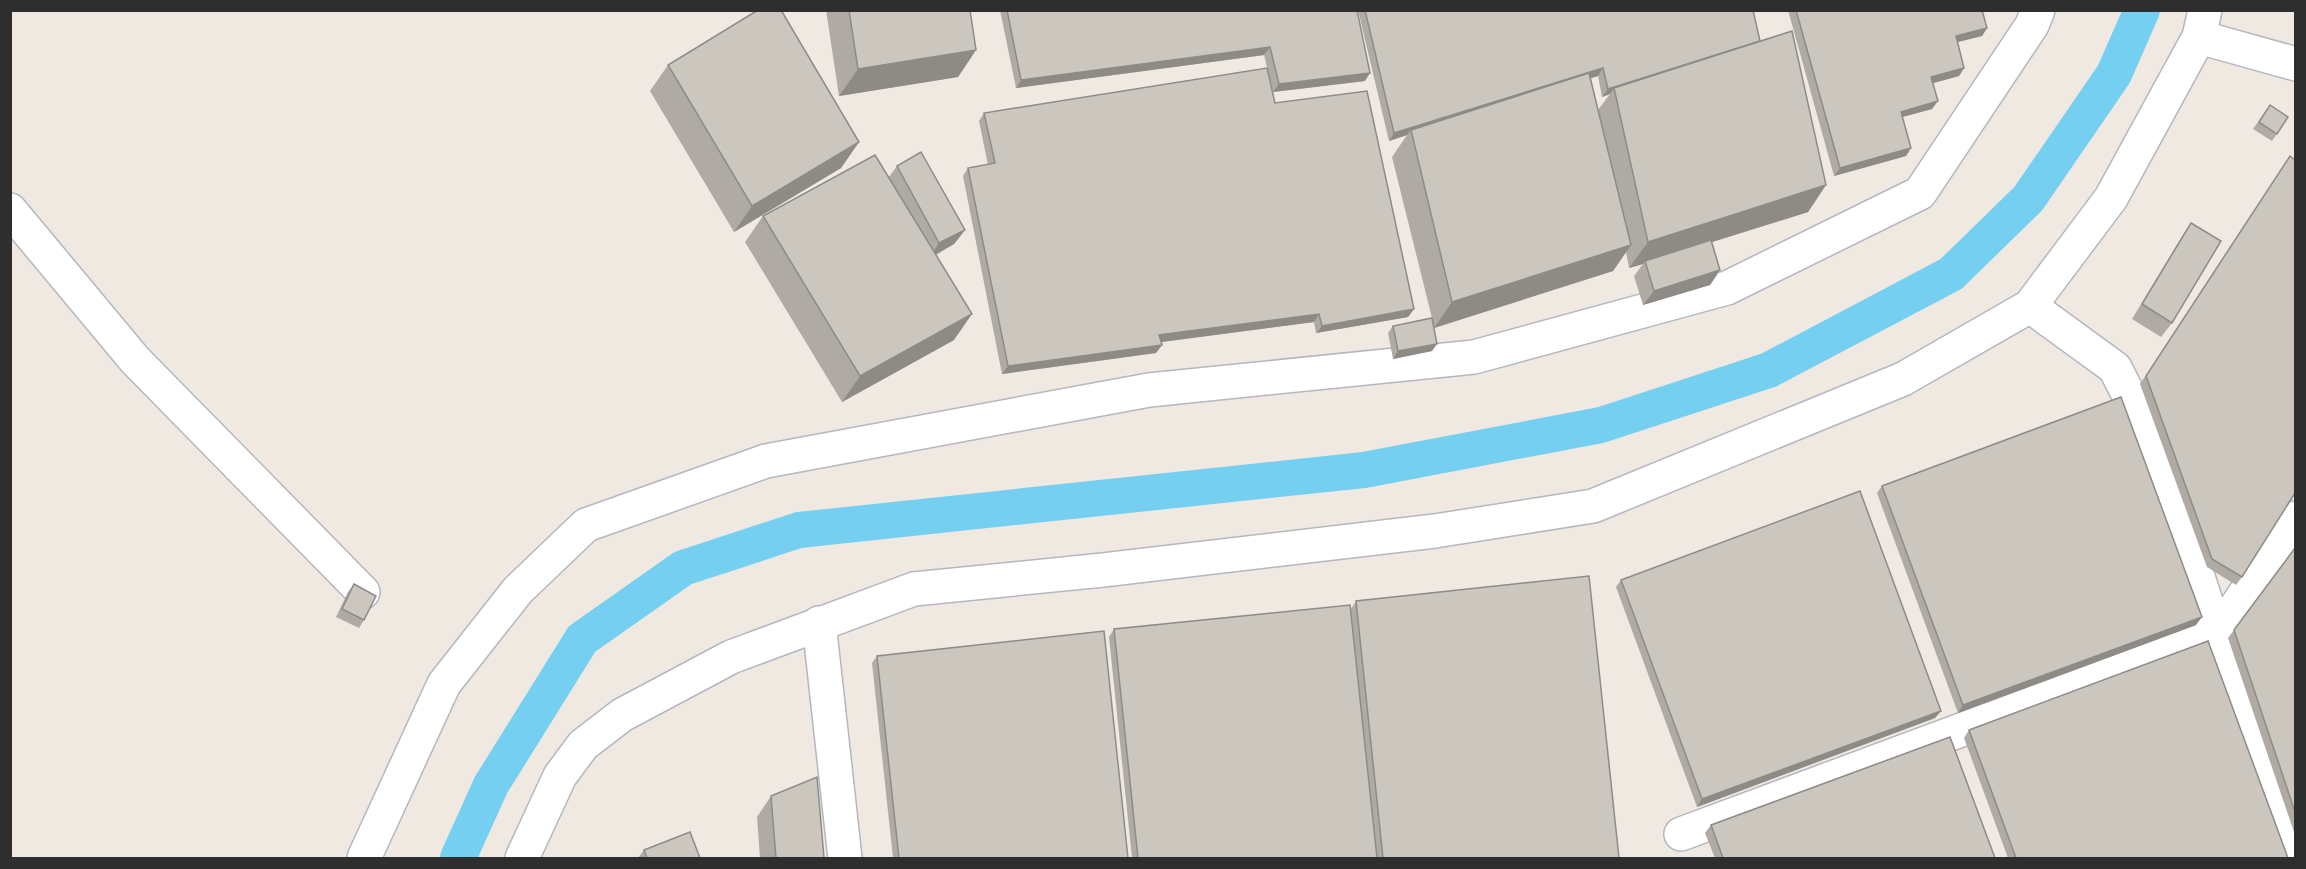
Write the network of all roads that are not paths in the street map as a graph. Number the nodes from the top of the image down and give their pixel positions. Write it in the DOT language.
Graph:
graph roads {
  1 [pos="2038,10"];
  2 [pos="2202,24"];
  3 [pos="2295,64"];
  4 [pos="10,210"];
  5 [pos="2030,306"];
  6 [pos="2295,518"];
  7 [pos="363,592"];
  8 [pos="819,623"];
  9 [pos="2217,635"];
  10 [pos="1681,834"];
  11 [pos="363,858"];
  12 [pos="522,858"];
  13 [pos="845,858"];
  14 [pos="2291,858"];
  1 -- 11 [label="lane"];
  2 -- 3 [label="lane"];
  2 -- 5 [label="lane"];
  4 -- 7 [label="lane"];
  5 -- 8 [label="lane"];
  5 -- 9 [label="lane"];
  6 -- 9 [label="lane"];
  8 -- 12 [label="lane"];
  8 -- 13 [label="lane"];
  9 -- 10 [label="lane"];
  9 -- 14 [label="lane"];
}
